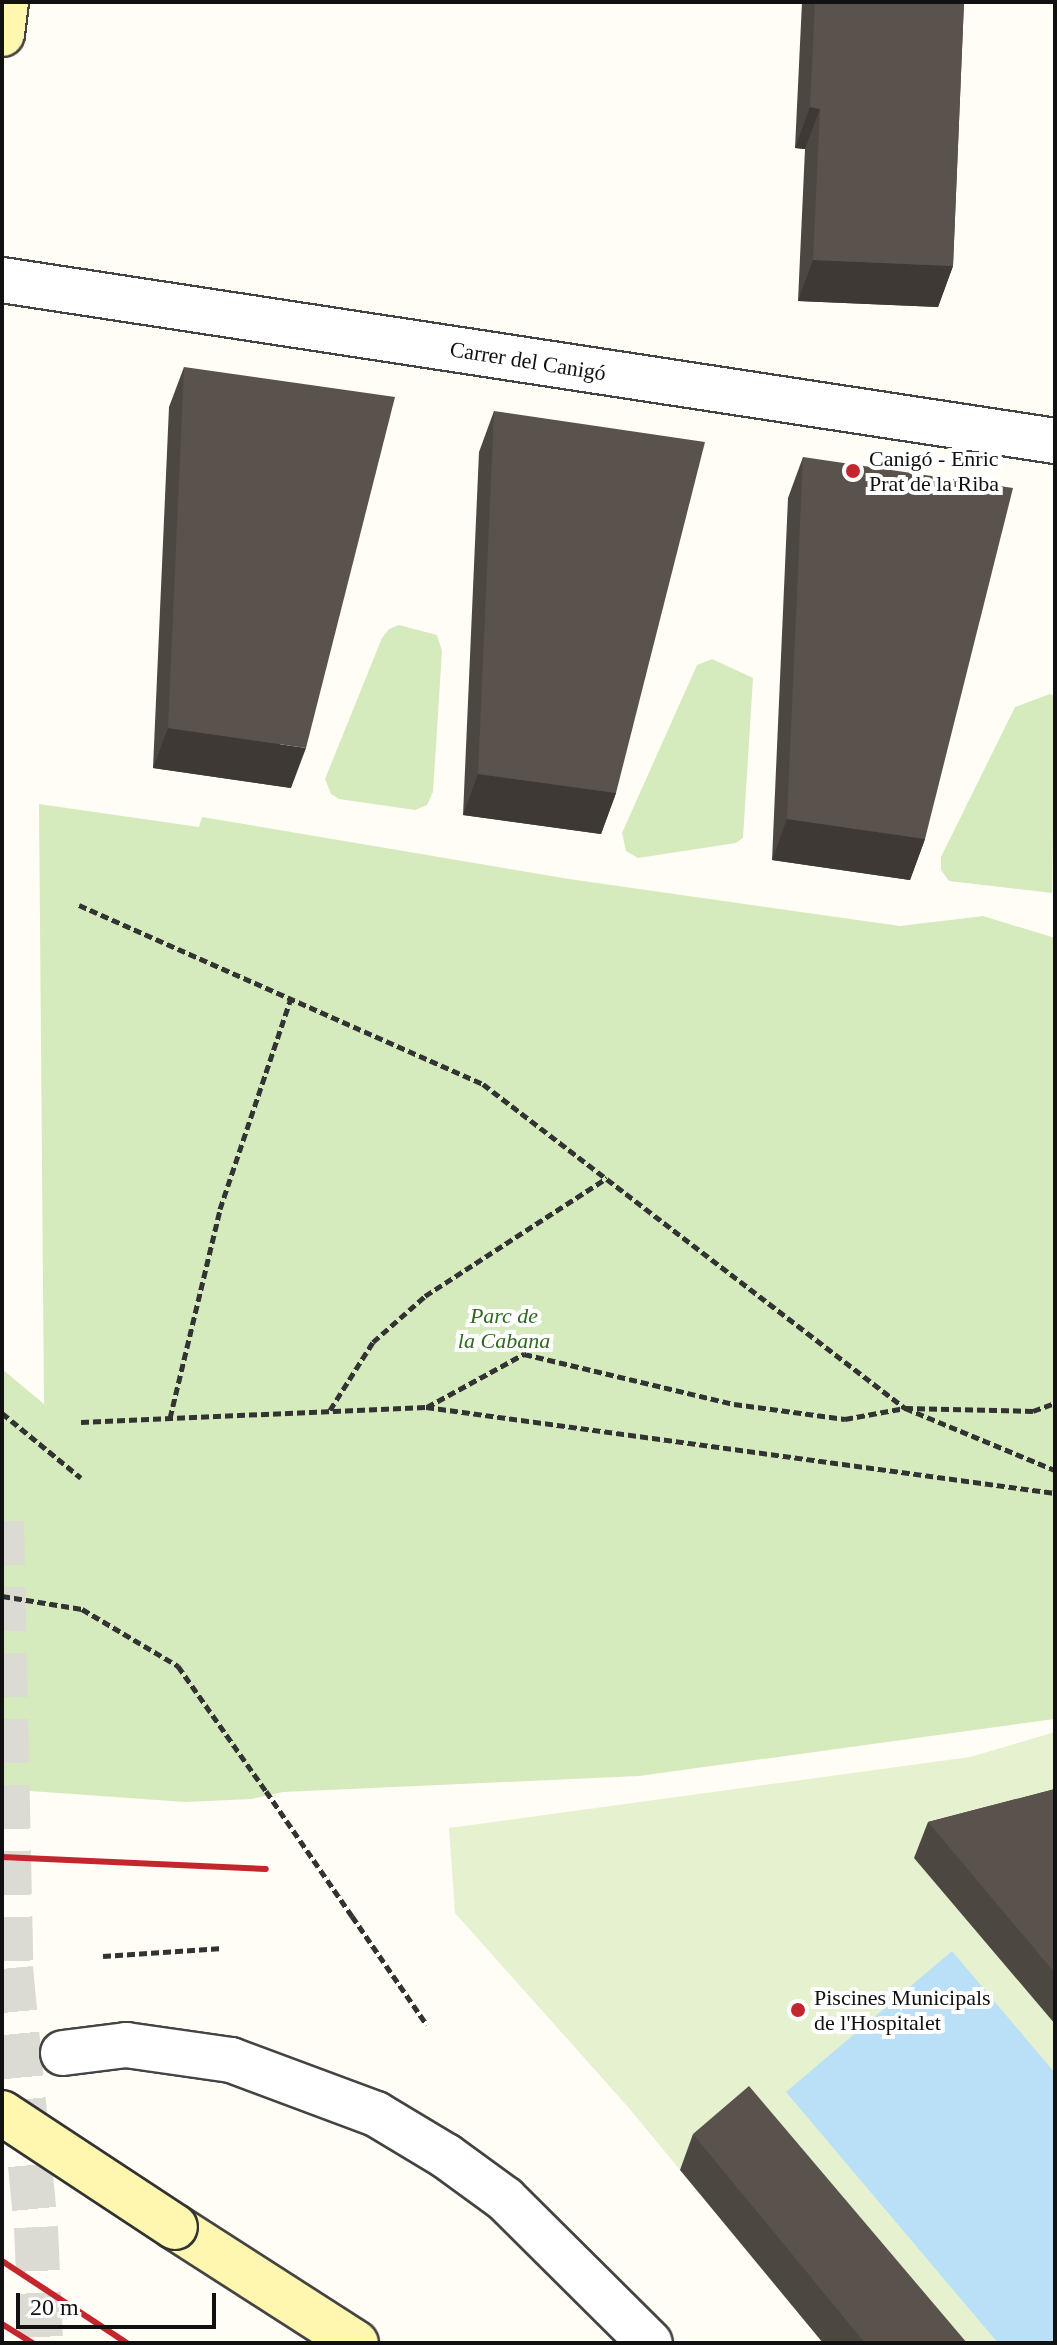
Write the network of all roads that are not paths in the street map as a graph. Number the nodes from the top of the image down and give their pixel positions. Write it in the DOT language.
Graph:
graph roads {
  1 [pos="2,280"];
  2 [pos="1055,441"];
  3 [pos="63,2053"];
  4 [pos="2,2113"];
  5 [pos="356,2343"];
  6 [pos="650,2343"];
  1 -- 2 [label="street, Carrer del Canigó"];
  3 -- 6 [label="street"];
  4 -- 5 [label="street, bridge"];
}
